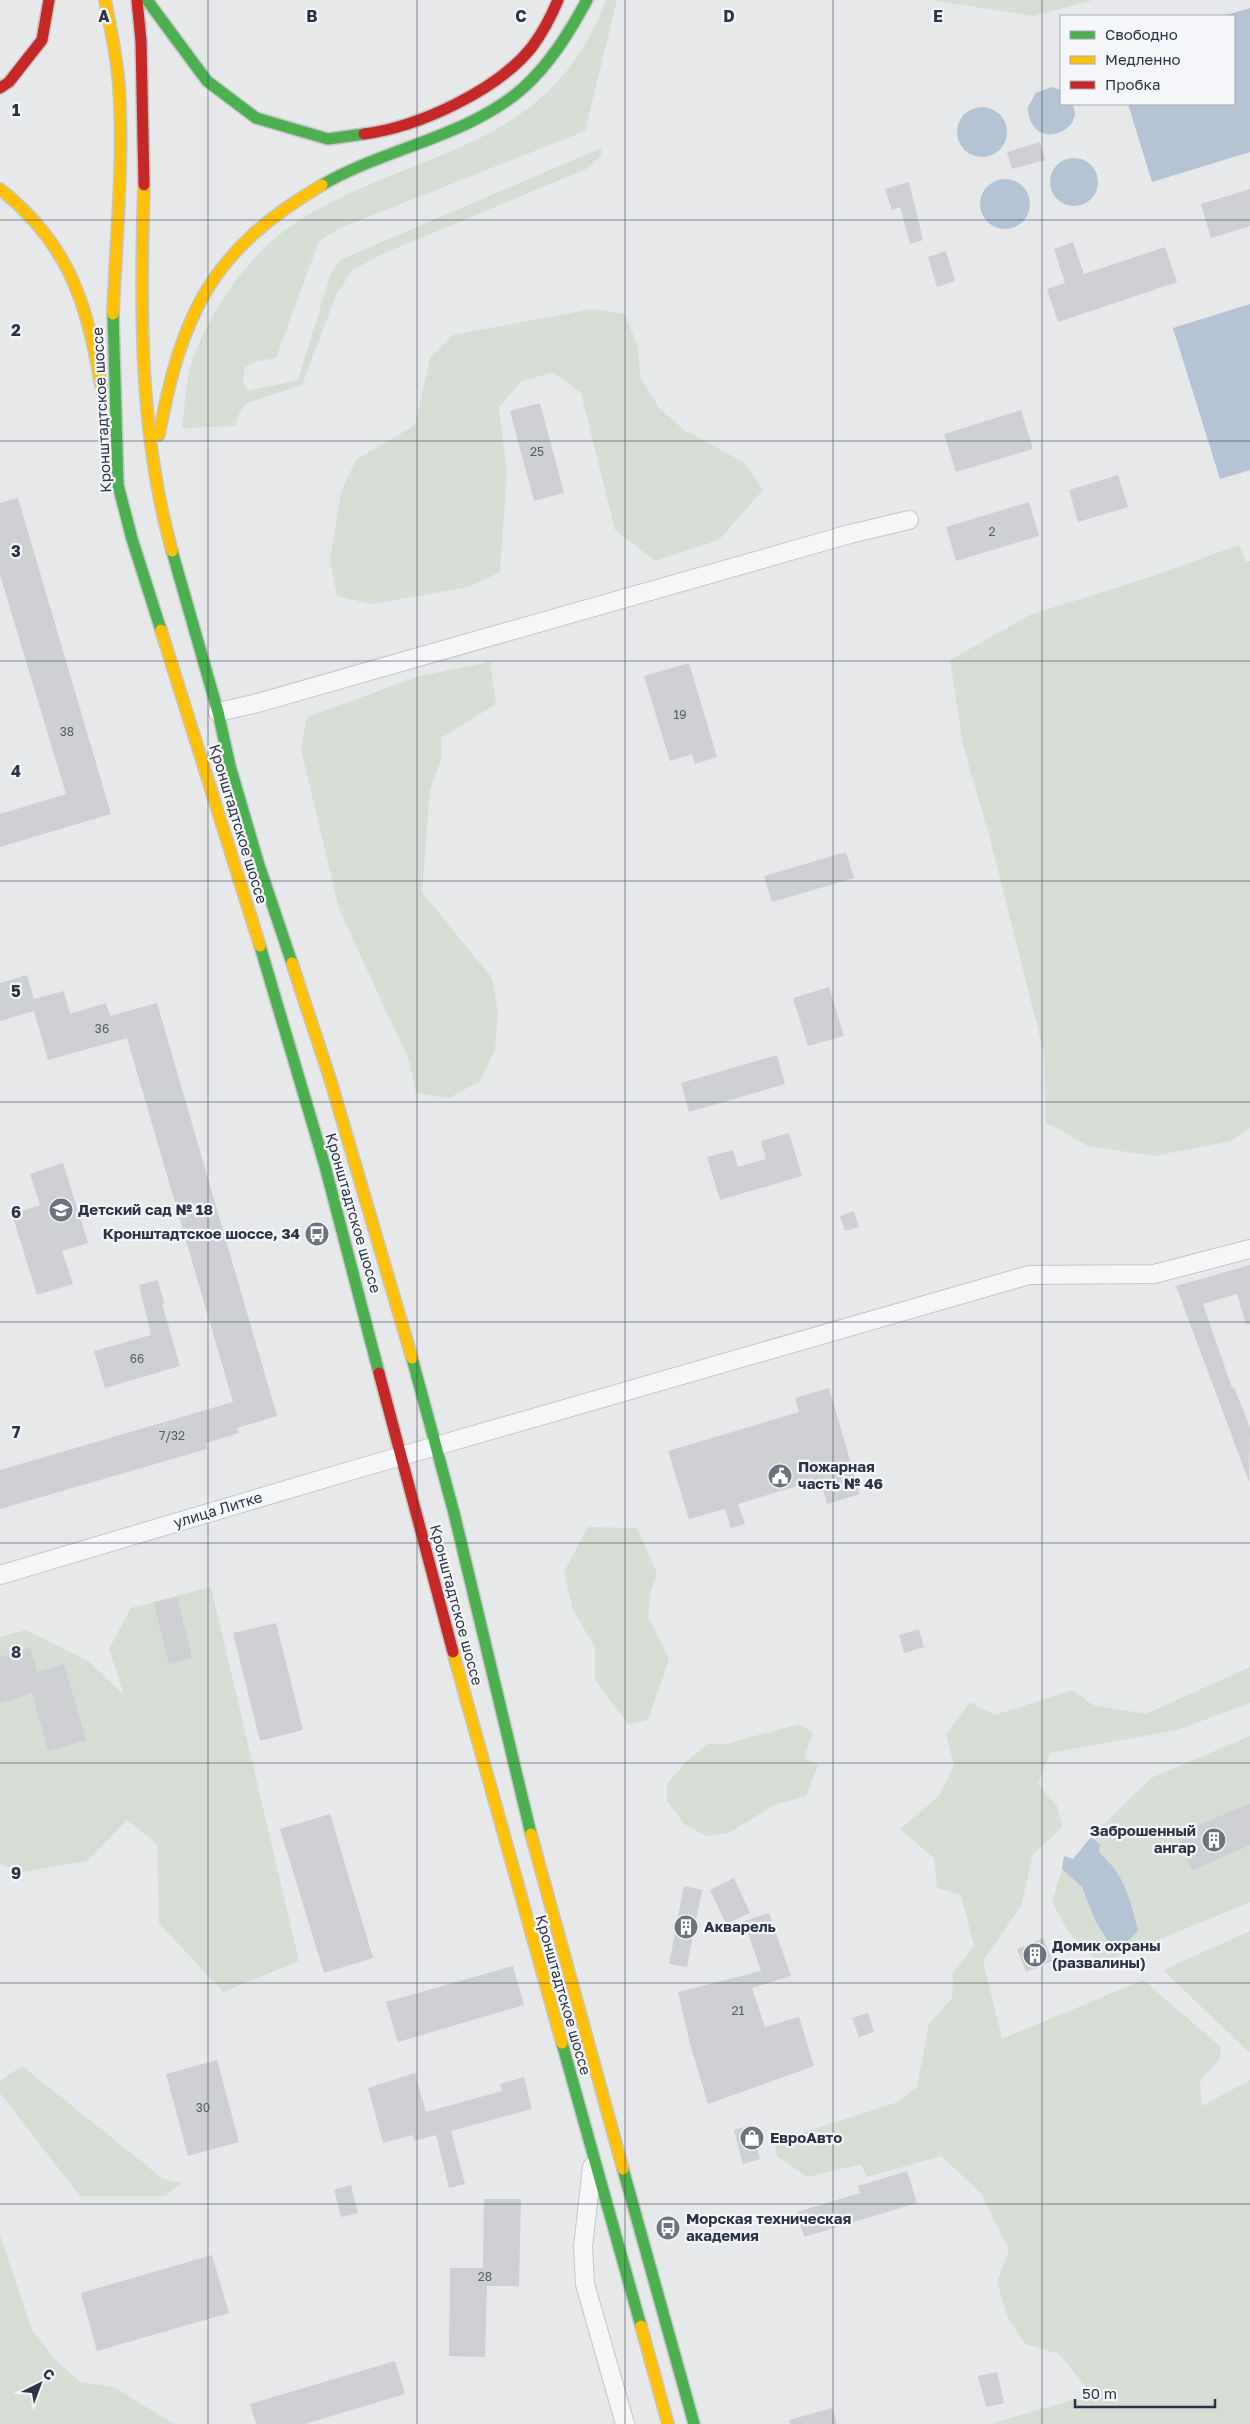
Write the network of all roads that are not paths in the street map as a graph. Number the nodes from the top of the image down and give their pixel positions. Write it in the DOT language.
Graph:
graph roads {
  1 [pos="49,0"];
  2 [pos="105,0"];
  3 [pos="137,0"];
  4 [pos="147,0"];
  5 [pos="558,0"];
  6 [pos="587,0"];
  7 [pos="0,88"];
  8 [pos="0,188"];
  9 [pos="154,467"];
  10 [pos="118,485"];
  11 [pos="909,520"];
  12 [pos="218,712"];
  13 [pos="1250,1249"];
  14 [pos="437,1446"];
  15 [pos="401,1456"];
  16 [pos="0,1575"];
  17 [pos="593,2159"];
  18 [pos="625,2424"];
  19 [pos="668,2424"];
  20 [pos="694,2424"];
  1 -- 7 [label="main road"];
  2 -- 10 [label="main road, Кронштадтское шоссе"];
  3 -- 9 [label="main road, Кронштадтское шоссе"];
  4 -- 5 [label="main road"];
  6 -- 9 [label="main road"];
  8 -- 10 [label="main road"];
  9 -- 12 [label="main road, Кронштадтское шоссе"];
  10 -- 15 [label="main road, Кронштадтское шоссе"];
  11 -- 12 [label="street"];
  12 -- 14 [label="main road, Кронштадтское шоссе"];
  13 -- 14 [label="street, улица Литке"];
  14 -- 15 [label="street, улица Литке"];
  14 -- 20 [label="main road, Кронштадтское шоссе"];
  15 -- 16 [label="street, улица Литке"];
  15 -- 17 [label="main road, Кронштадтское шоссе"];
  17 -- 18 [label="street"];
  17 -- 19 [label="main road, Кронштадтское шоссе"];
}
